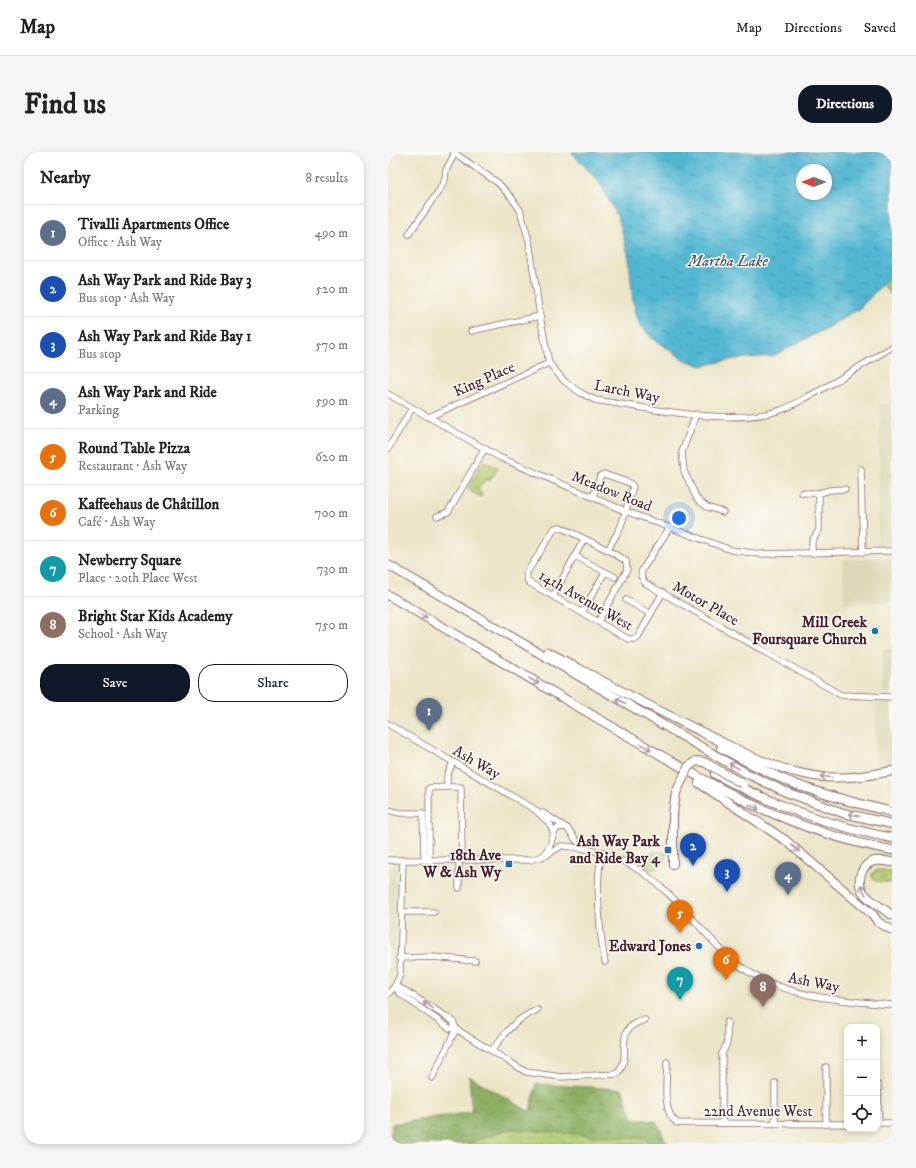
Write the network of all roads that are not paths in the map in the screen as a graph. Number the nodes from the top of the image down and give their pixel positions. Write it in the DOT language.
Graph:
graph roads {
  1 [pos="454,152"];
  2 [pos="409,234"];
  3 [pos="540,316"];
  4 [pos="471,331"];
  5 [pos="892,347"];
  6 [pos="549,363"];
  7 [pos="388,394"];
  8 [pos="412,408"];
  9 [pos="696,414"];
  10 [pos="429,417"];
  11 [pos="485,448"];
  12 [pos="388,449"];
  13 [pos="861,469"];
  14 [pos="845,489"];
  15 [pos="802,493"];
  16 [pos="819,493"];
  17 [pos="593,497"];
  18 [pos="626,511"];
  19 [pos="723,512"];
  20 [pos="438,516"];
  21 [pos="670,527"];
  22 [pos="584,538"];
  23 [pos="608,550"];
  24 [pos="892,551"];
  25 [pos="863,552"];
  26 [pos="812,553"];
  27 [pos="575,556"];
  28 [pos="388,565"];
  29 [pos="605,572"];
  30 [pos="614,577"];
  31 [pos="663,592"];
  32 [pos="388,596"];
  33 [pos="552,596"];
  34 [pos="445,598"];
  35 [pos="626,600"];
  36 [pos="582,613"];
  37 [pos="651,614"];
  38 [pos="598,622"];
  39 [pos="892,697"];
  40 [pos="660,712"];
  41 [pos="388,724"];
  42 [pos="659,754"];
  43 [pos="453,762"];
  44 [pos="892,771"];
  45 [pos="686,772"];
  46 [pos="447,787"];
  47 [pos="534,809"];
  48 [pos="388,810"];
  49 [pos="892,812"];
  50 [pos="892,824"];
  51 [pos="564,827"];
  52 [pos="571,833"];
  53 [pos="892,834"];
  54 [pos="553,835"];
  55 [pos="892,838"];
  56 [pos="563,846"];
  57 [pos="589,848"];
  58 [pos="892,850"];
  59 [pos="603,852"];
  60 [pos="542,857"];
  61 [pos="388,860"];
  62 [pos="403,860"];
  63 [pos="426,860"];
  64 [pos="460,860"];
  65 [pos="892,862"];
  66 [pos="673,864"];
  67 [pos="459,888"];
  68 [pos="402,912"];
  69 [pos="434,912"];
  70 [pos="873,915"];
  71 [pos="892,915"];
  72 [pos="892,924"];
  73 [pos="892,930"];
  74 [pos="399,958"];
  75 [pos="475,961"];
  76 [pos="605,962"];
  77 [pos="395,986"];
  78 [pos="388,994"];
  79 [pos="892,1005"];
  80 [pos="537,1010"];
  81 [pos="645,1020"];
  82 [pos="727,1022"];
  83 [pos="456,1029"];
  84 [pos="492,1050"];
  85 [pos="667,1062"];
  86 [pos="826,1068"];
  87 [pos="432,1078"];
  88 [pos="775,1082"];
  89 [pos="722,1123"];
  90 [pos="775,1123"];
  91 [pos="880,1123"];
  92 [pos="892,1123"];
  93 [pos="826,1124"];
  94 [pos="844,1124"];
  1 -- 2 [label="street"];
  1 -- 3 [label="street, Larch Way"];
  3 -- 4 [label="street"];
  3 -- 6 [label="street, Larch Way"];
  5 -- 9 [label="street, Larch Way"];
  6 -- 9 [label="street, Larch Way"];
  6 -- 10 [label="street, King Place"];
  7 -- 8 [label="street, Meadow Road"];
  8 -- 10 [label="street, Meadow Road"];
  8 -- 12 [label="street"];
  9 -- 19 [label="street"];
  10 -- 11 [label="street, Meadow Road"];
  11 -- 17 [label="street, Meadow Road"];
  11 -- 20 [label="street"];
  13 -- 25 [label="street"];
  14 -- 16 [label="street"];
  15 -- 16 [label="street"];
  16 -- 26 [label="street"];
  17 -- 18 [label="street, Meadow Road"];
  17 -- 18 [label="street"];
  18 -- 21 [label="street, Meadow Road"];
  18 -- 23 [label="street"];
  21 -- 26 [label="street, Meadow Road"];
  21 -- 31 [label="street, Motor Place"];
  22 -- 23 [label="street"];
  22 -- 27 [label="street"];
  22 -- 33 [label="street, 14th Avenue West"];
  23 -- 38 [label="street"];
  24 -- 25 [label="street, Meadow Road"];
  25 -- 26 [label="street, Meadow Road"];
  27 -- 29 [label="street"];
  27 -- 33 [label="street"];
  28 -- 34 [label="highway"];
  29 -- 30 [label="street"];
  29 -- 36 [label="street"];
  31 -- 37 [label="street"];
  31 -- 39 [label="street, Motor Place"];
  32 -- 42 [label="highway, one-way"];
  33 -- 36 [label="street, 14th Avenue West"];
  34 -- 40 [label="highway"];
  50 -- 34 [label="highway, one-way"];
  35 -- 37 [label="street"];
  36 -- 38 [label="street, 14th Avenue West"];
  37 -- 38 [label="street, 14th Avenue West"];
  44 -- 40 [label="highway, one-way"];
  40 -- 49 [label="highway"];
  41 -- 43 [label="street, Ash Way"];
  42 -- 58 [label="highway, one-way"];
  42 -- 70 [label="highway, one-way"];
  43 -- 46 [label="street"];
  43 -- 47 [label="street, Ash Way"];
  45 -- 53 [label="highway, bridge"];
  45 -- 55 [label="highway"];
  45 -- 66 [label="highway, bridge"];
  46 -- 63 [label="street"];
  46 -- 64 [label="street"];
  47 -- 51 [label="street, Ash Way"];
  47 -- 54 [label="street, Ash Way"];
  48 -- 63 [label="street"];
  51 -- 52 [label="street"];
  51 -- 54 [label="street"];
  52 -- 56 [label="street"];
  52 -- 57 [label="street, Ash Way"];
  54 -- 56 [label="street"];
  54 -- 60 [label="street"];
  56 -- 57 [label="street, Ash Way"];
  56 -- 60 [label="street"];
  57 -- 59 [label="street, Ash Way"];
  59 -- 76 [label="street"];
  59 -- 79 [label="street, Ash Way"];
  60 -- 64 [label="street"];
  61 -- 62 [label="street"];
  62 -- 63 [label="street"];
  62 -- 68 [label="street"];
  63 -- 64 [label="street"];
  64 -- 67 [label="street"];
  71 -- 65 [label="highway, one-way"];
  68 -- 69 [label="street"];
  68 -- 74 [label="street"];
  70 -- 72 [label="highway"];
  70 -- 73 [label="highway"];
  74 -- 75 [label="street"];
  74 -- 77 [label="street"];
  77 -- 78 [label="street"];
  77 -- 83 [label="street"];
  80 -- 84 [label="street"];
  81 -- 84 [label="street"];
  82 -- 89 [label="street"];
  83 -- 84 [label="street"];
  83 -- 87 [label="street"];
  85 -- 89 [label="street, 22nd Avenue West"];
  86 -- 93 [label="street"];
  88 -- 90 [label="street"];
  89 -- 90 [label="street, 22nd Avenue West"];
  90 -- 93 [label="street, 22nd Avenue West"];
  91 -- 92 [label="street"];
  93 -- 94 [label="street, 22nd Avenue West"];
}
